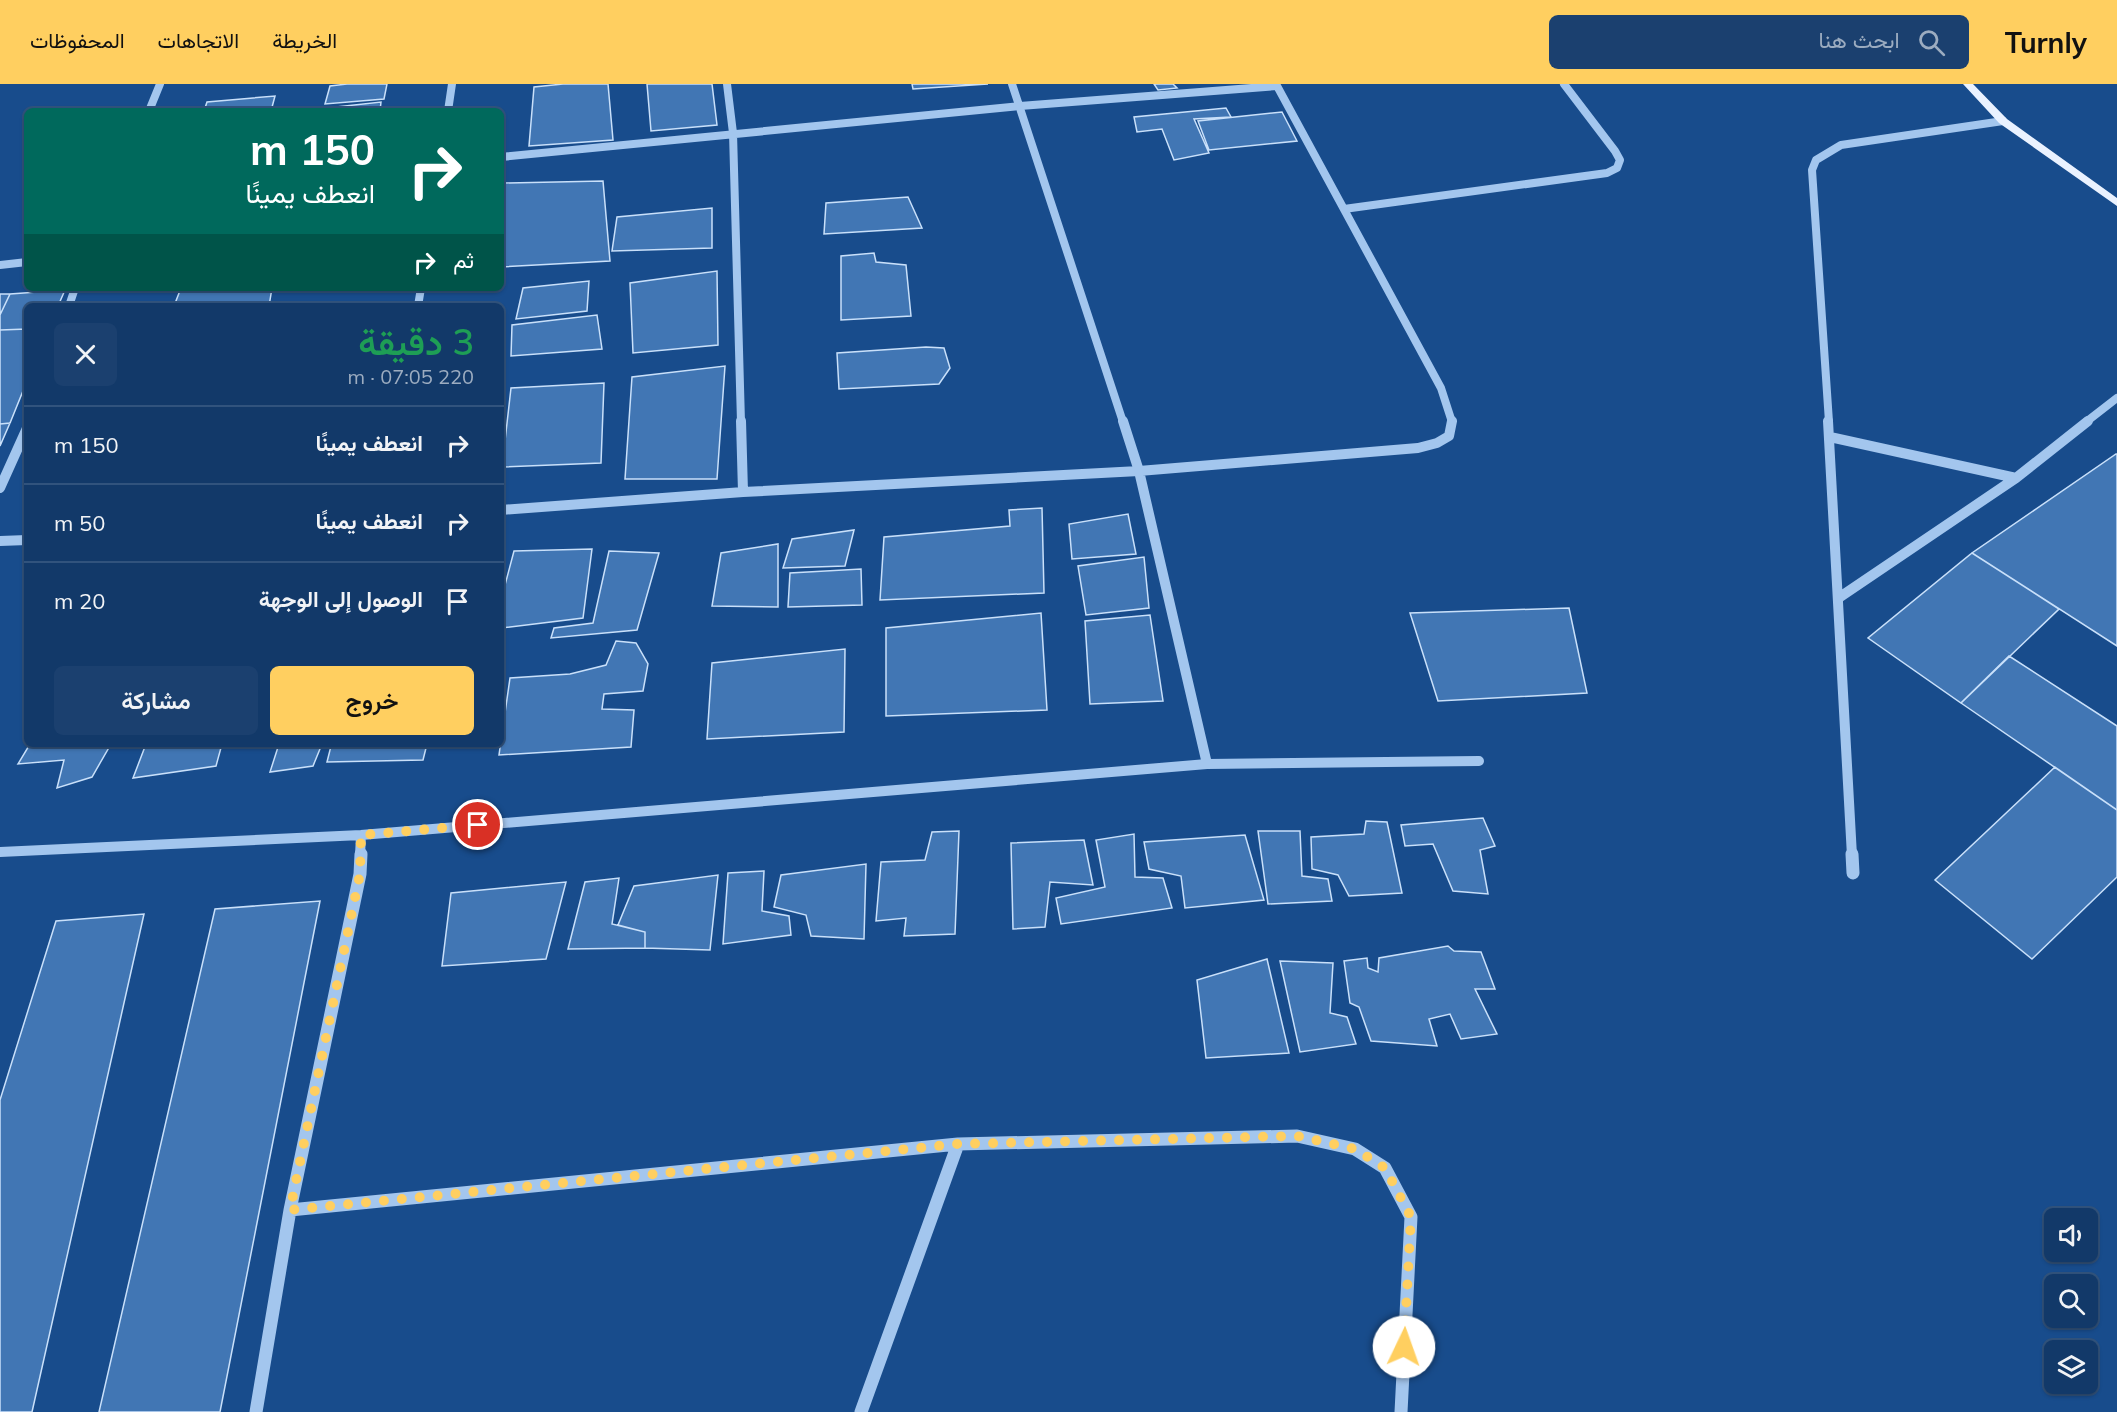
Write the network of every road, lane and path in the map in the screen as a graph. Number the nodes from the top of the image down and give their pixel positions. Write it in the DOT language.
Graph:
graph roads {
  1 [pos="160,84"];
  2 [pos="452,84"];
  3 [pos="727,84"];
  4 [pos="1012,84"];
  5 [pos="1564,84"];
  6 [pos="1968,84"];
  7 [pos="1276,85"];
  8 [pos="1020,106"];
  9 [pos="150,108"];
  10 [pos="448,108"];
  11 [pos="2003,121"];
  12 [pos="733,133"];
  13 [pos="504,157"];
  14 [pos="2117,203"];
  15 [pos="1344,209"];
  16 [pos="24,262"];
  17 [pos="0,265"];
  18 [pos="2116,399"];
  19 [pos="24,435"];
  20 [pos="1830,437"];
  21 [pos="1139,471"];
  22 [pos="2016,478"];
  23 [pos="0,488"];
  24 [pos="742,492"];
  25 [pos="504,510"];
  26 [pos="24,540"];
  27 [pos="0,541"];
  28 [pos="1840,597"];
  29 [pos="1479,761"];
  30 [pos="1207,764"];
  31 [pos="361,835"];
  32 [pos="0,852"];
  33 [pos="1853,873"];
  34 [pos="958,1144"];
  35 [pos="290,1210"];
  36 [pos="256,1412"];
  37 [pos="861,1412"];
  38 [pos="1401,1412"];
  1 -- 9 [label="street"];
  2 -- 10 [label="street"];
  3 -- 12 [label="street"];
  4 -- 8 [label="street"];
  5 -- 15 [label="street"];
  6 -- 11 [label="main road"];
  7 -- 8 [label="street"];
  7 -- 15 [label="street"];
  8 -- 12 [label="street"];
  8 -- 21 [label="street"];
  11 -- 14 [label="main road"];
  11 -- 20 [label="street"];
  12 -- 13 [label="street"];
  12 -- 24 [label="street"];
  15 -- 21 [label="street"];
  16 -- 17 [label="street"];
  18 -- 22 [label="street"];
  19 -- 23 [label="street"];
  20 -- 22 [label="street"];
  20 -- 28 [label="street"];
  21 -- 24 [label="street"];
  21 -- 30 [label="street"];
  22 -- 28 [label="street"];
  24 -- 25 [label="street"];
  26 -- 27 [label="street"];
  28 -- 33 [label="street"];
  29 -- 30 [label="street"];
  30 -- 31 [label="street"];
  31 -- 32 [label="street"];
  31 -- 35 [label="street"];
  34 -- 35 [label="street"];
  34 -- 37 [label="street"];
  34 -- 38 [label="street"];
  35 -- 36 [label="street"];
}
